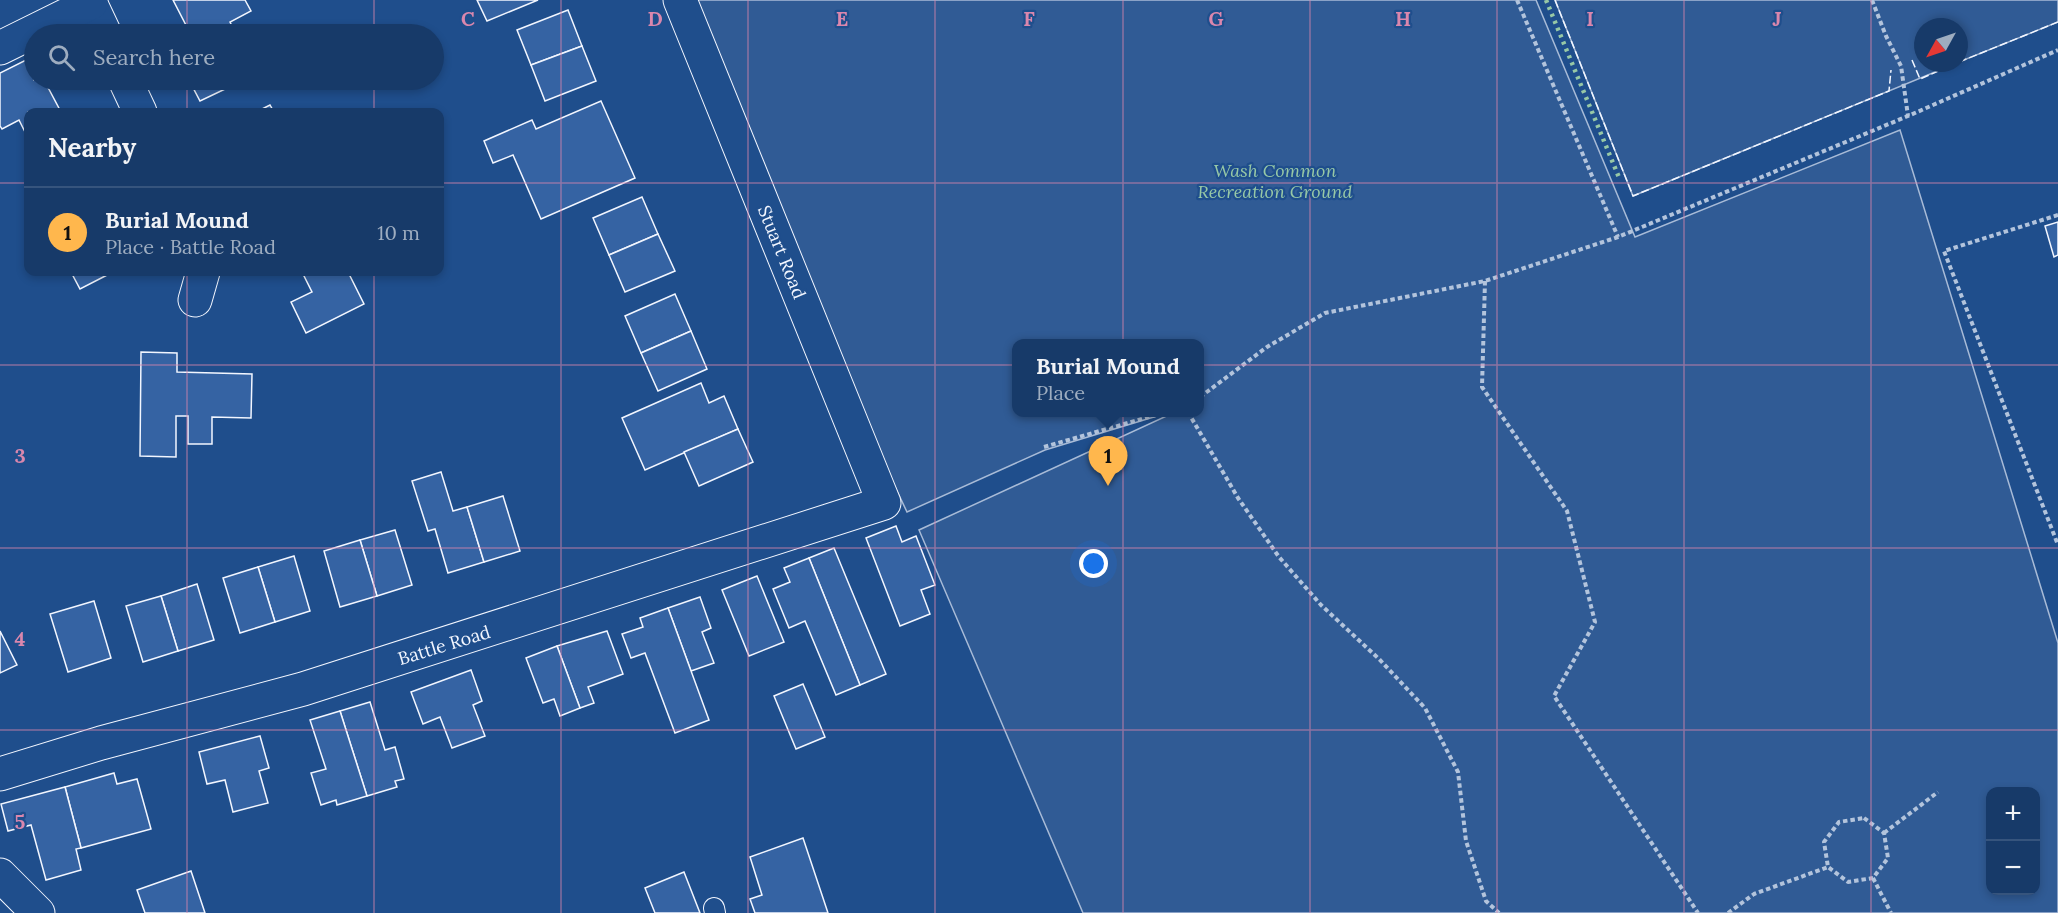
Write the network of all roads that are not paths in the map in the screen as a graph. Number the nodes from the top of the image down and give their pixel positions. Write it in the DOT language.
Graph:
graph roads {
  1 [pos="680,0"];
  2 [pos="90,1"];
  3 [pos="46,24"];
  4 [pos="100,24"];
  5 [pos="24,35"];
  6 [pos="0,48"];
  7 [pos="130,90"];
  8 [pos="138,108"];
  9 [pos="884,503"];
  10 [pos="0,774"];
  11 [pos="0,875"];
  12 [pos="38,913"];
  1 -- 9 [label="street, Stuart Road"];
  2 -- 3 [label="street"];
  2 -- 4 [label="street"];
  5 -- 6 [label="street"];
  7 -- 8 [label="street"];
  9 -- 10 [label="street, Battle Road"];
  11 -- 12 [label="street"];
}
